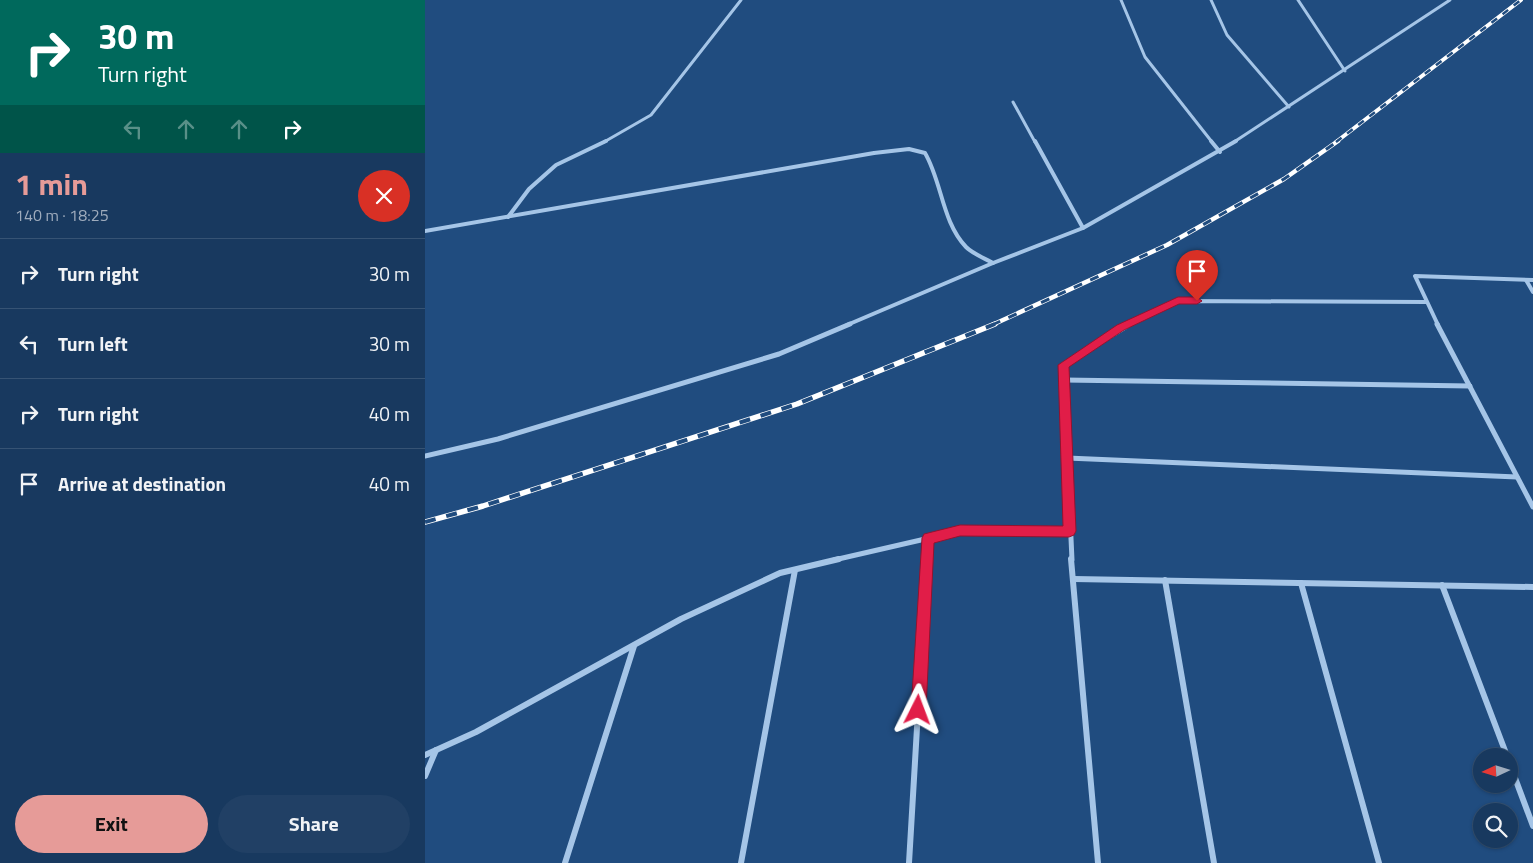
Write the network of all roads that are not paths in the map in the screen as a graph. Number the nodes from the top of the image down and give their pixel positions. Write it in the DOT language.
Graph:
graph roads {
  1 [pos="741,0"];
  2 [pos="1121,0"];
  3 [pos="1211,0"];
  4 [pos="1298,0"];
  5 [pos="1450,0"];
  6 [pos="1345,71"];
  7 [pos="1013,102"];
  8 [pos="1289,107"];
  9 [pos="1220,152"];
  10 [pos="507,217"];
  11 [pos="1083,228"];
  12 [pos="425,231"];
  13 [pos="993,263"];
  14 [pos="1526,280"];
  15 [pos="1533,280"];
  16 [pos="1533,292"];
  17 [pos="1426,302"];
  18 [pos="1064,380"];
  19 [pos="1470,386"];
  20 [pos="425,456"];
  21 [pos="1067,458"];
  22 [pos="1517,477"];
  23 [pos="1533,508"];
  24 [pos="1069,531"];
  25 [pos="928,538"];
  26 [pos="795,570"];
  27 [pos="1074,579"];
  28 [pos="1165,580"];
  29 [pos="1301,583"];
  30 [pos="1442,585"];
  31 [pos="1533,587"];
  32 [pos="634,646"];
  33 [pos="1504,748"];
  34 [pos="436,750"];
  35 [pos="425,755"];
  36 [pos="425,776"];
  37 [pos="1518,786"];
  38 [pos="1533,826"];
  39 [pos="565,863"];
  40 [pos="741,863"];
  41 [pos="909,863"];
  42 [pos="1098,863"];
  43 [pos="1214,863"];
  44 [pos="1379,863"];
  1 -- 10 [label="street"];
  2 -- 9 [label="street"];
  3 -- 8 [label="street"];
  4 -- 6 [label="street"];
  5 -- 6 [label="street"];
  6 -- 8 [label="street"];
  7 -- 11 [label="street"];
  8 -- 9 [label="street"];
  9 -- 11 [label="street"];
  10 -- 12 [label="street"];
  10 -- 13 [label="street"];
  11 -- 13 [label="street"];
  13 -- 20 [label="street"];
  14 -- 15 [label="street"];
  14 -- 16 [label="street"];
  14 -- 17 [label="street"];
  17 -- 18 [label="street"];
  17 -- 19 [label="street"];
  18 -- 19 [label="street"];
  18 -- 21 [label="street"];
  19 -- 22 [label="street"];
  21 -- 22 [label="street"];
  21 -- 24 [label="street"];
  22 -- 23 [label="street"];
  24 -- 25 [label="street"];
  24 -- 27 [label="street"];
  25 -- 26 [label="street"];
  25 -- 41 [label="street"];
  26 -- 32 [label="street"];
  26 -- 40 [label="street"];
  27 -- 28 [label="street"];
  27 -- 42 [label="street"];
  28 -- 29 [label="street"];
  28 -- 43 [label="street"];
  29 -- 30 [label="street"];
  29 -- 44 [label="street"];
  30 -- 31 [label="street"];
  30 -- 33 [label="street"];
  32 -- 34 [label="street"];
  32 -- 39 [label="street"];
  34 -- 35 [label="street"];
  34 -- 36 [label="street"];
  37 -- 38 [label="street"];
}
